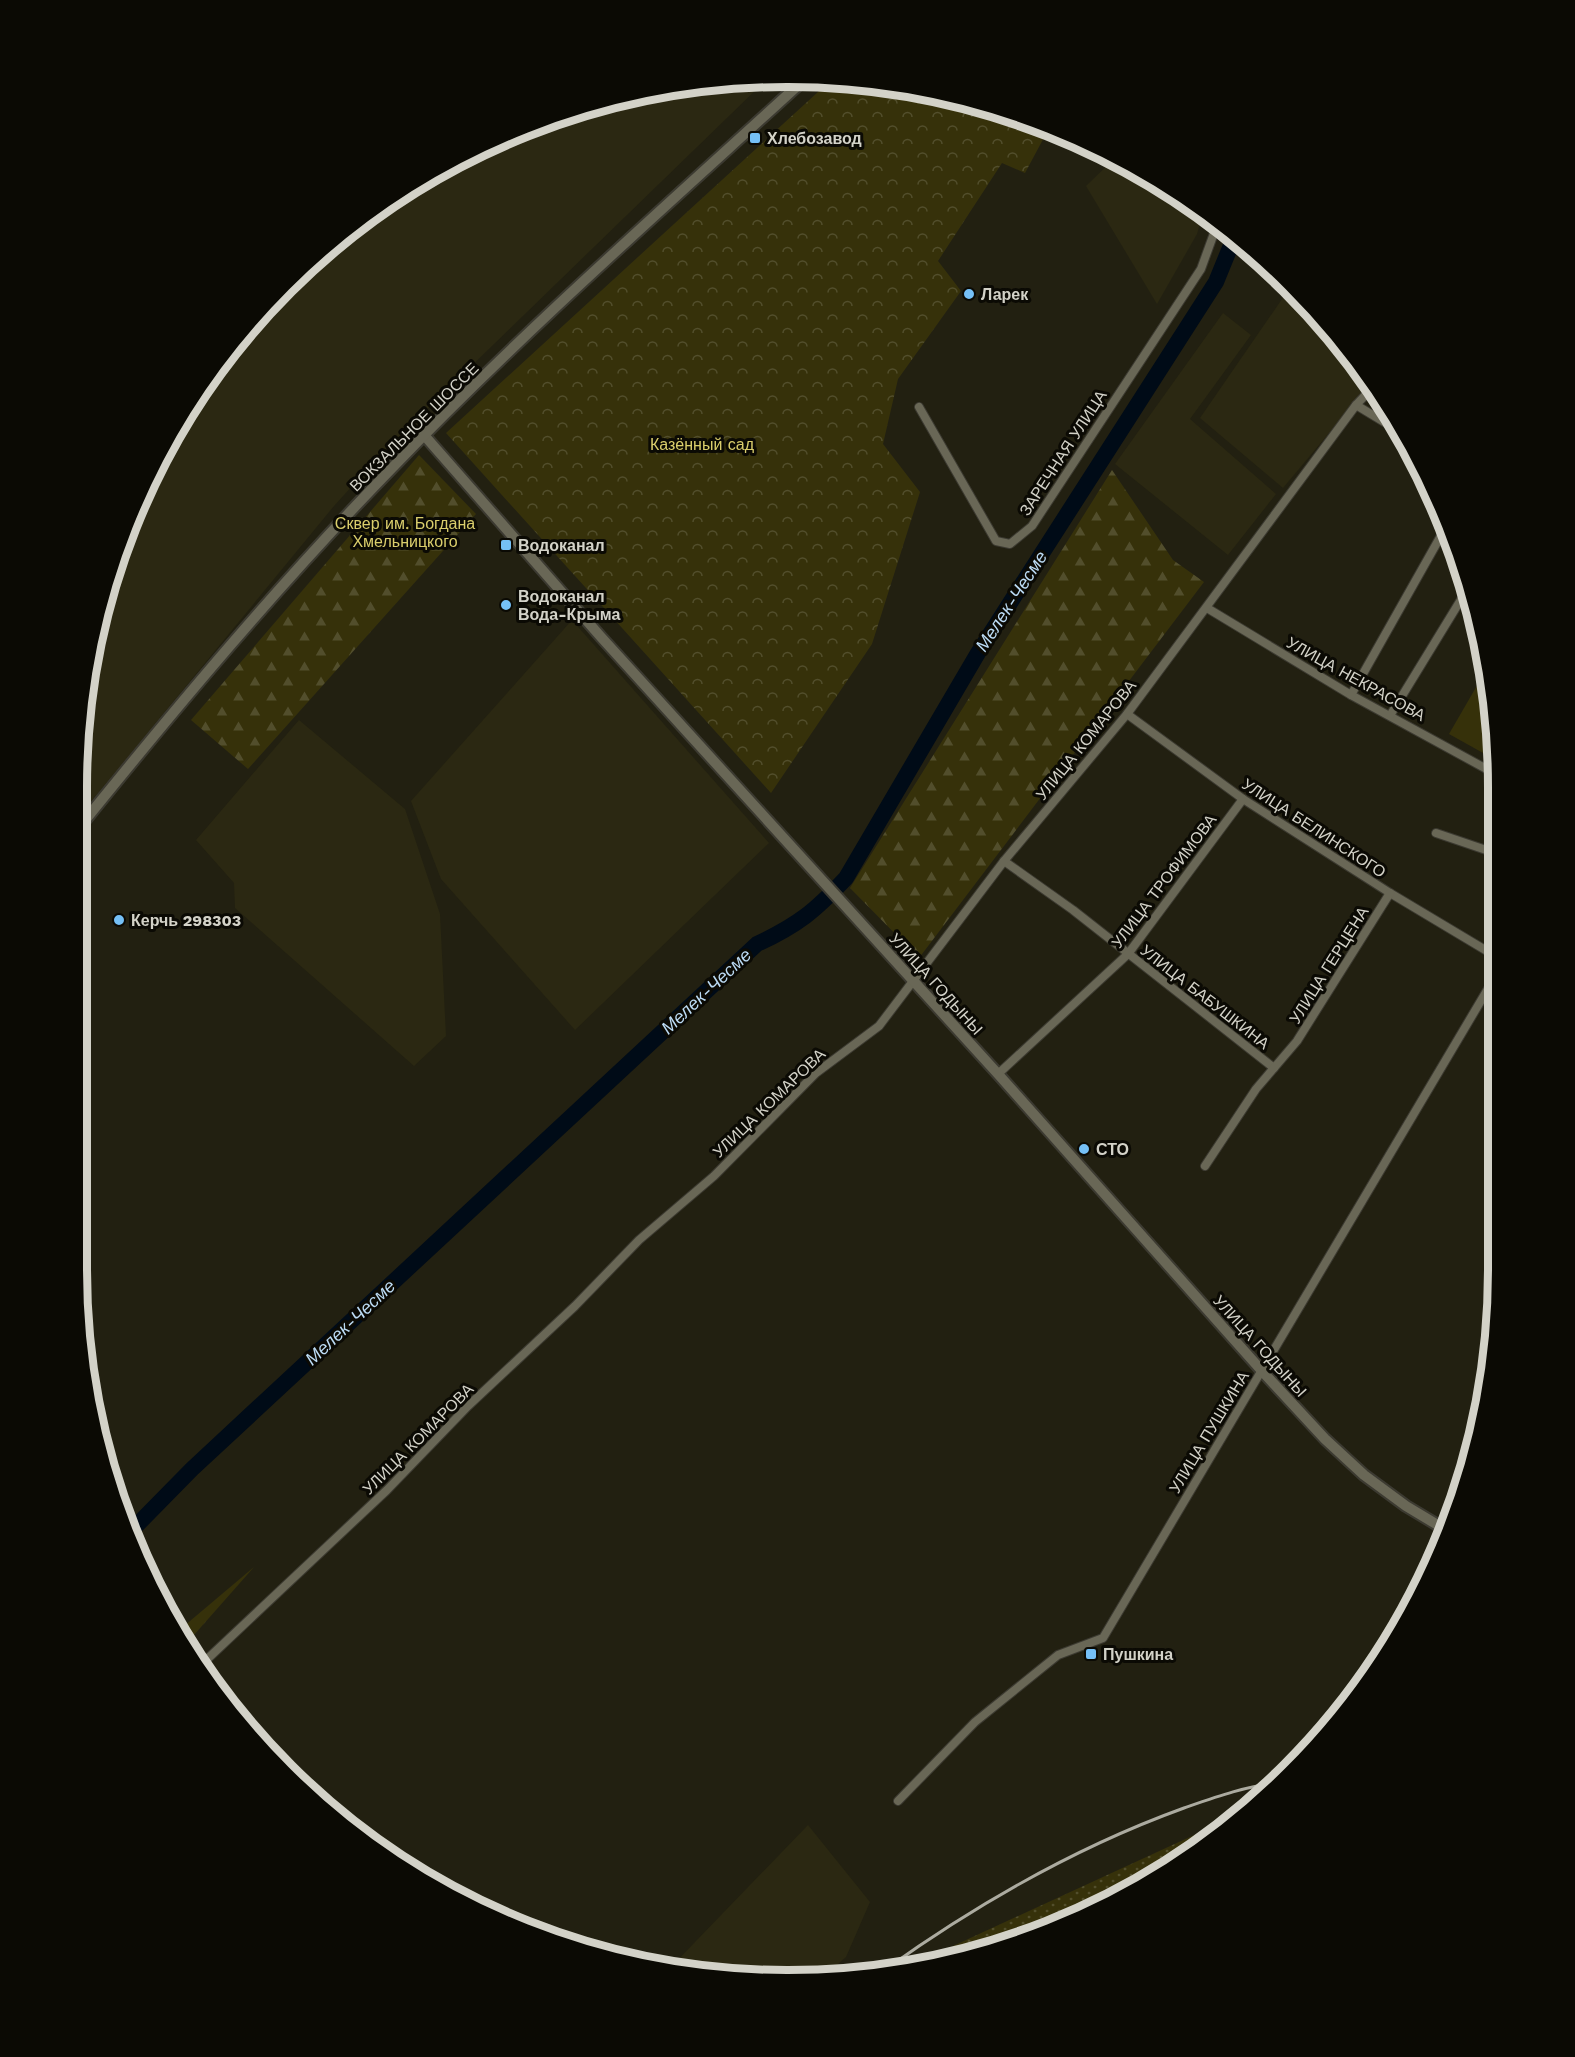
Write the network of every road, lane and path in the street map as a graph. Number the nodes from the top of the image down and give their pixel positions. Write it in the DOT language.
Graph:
graph roads {
  1 [pos="796,87"];
  2 [pos="1215,233"];
  3 [pos="1367,394"];
  4 [pos="1356,405"];
  5 [pos="919,407"];
  6 [pos="1385,423"];
  7 [pos="424,435"];
  8 [pos="1441,535"];
  9 [pos="1462,598"];
  10 [pos="1207,608"];
  11 [pos="1351,695"];
  12 [pos="1127,714"];
  13 [pos="1391,714"];
  14 [pos="1488,769"];
  15 [pos="1243,799"];
  16 [pos="87,818"];
  17 [pos="1436,833"];
  18 [pos="1488,851"];
  19 [pos="1004,861"];
  20 [pos="1390,893"];
  21 [pos="1488,952"];
  22 [pos="1128,954"];
  23 [pos="912,980"];
  24 [pos="1488,989"];
  25 [pos="1274,1068"];
  26 [pos="998,1074"];
  27 [pos="1205,1166"];
  28 [pos="1262,1371"];
  29 [pos="1439,1526"];
  30 [pos="206,1660"];
  31 [pos="898,1801"];
  1 -- 7 [label="main road, ВОКЗАЛЬНОЕ ШОССЕ"];
  2 -- 5 [label="street, ЗАРЕЧНАЯ УЛИЦА"];
  3 -- 4 [label="street, УЛИЦА КОМАРОВА"];
  4 -- 6 [label="street"];
  4 -- 10 [label="street, УЛИЦА КОМАРОВА"];
  7 -- 16 [label="main road, ВОКЗАЛЬНОЕ ШОССЕ"];
  7 -- 23 [label="main road, УЛИЦА ГОДЫНЫ"];
  8 -- 11 [label="street"];
  9 -- 13 [label="street"];
  10 -- 11 [label="street, УЛИЦА НЕКРАСОВА"];
  10 -- 12 [label="street, УЛИЦА КОМАРОВА"];
  11 -- 13 [label="street, УЛИЦА НЕКРАСОВА"];
  12 -- 15 [label="street, УЛИЦА БЕЛИНСКОГО"];
  12 -- 19 [label="street, УЛИЦА КОМАРОВА"];
  13 -- 14 [label="street, УЛИЦА НЕКРАСОВА"];
  15 -- 20 [label="street, УЛИЦА БЕЛИНСКОГО"];
  15 -- 22 [label="street, УЛИЦА ТРОФИМОВА"];
  17 -- 18 [label="street"];
  19 -- 22 [label="street, УЛИЦА БАБУШКИНА"];
  19 -- 23 [label="street, УЛИЦА КОМАРОВА"];
  20 -- 21 [label="street, УЛИЦА БЕЛИНСКОГО"];
  20 -- 25 [label="street, УЛИЦА ГЕРЦЕНА"];
  22 -- 25 [label="street, УЛИЦА БАБУШКИНА"];
  22 -- 26 [label="street, УЛИЦА ТРОФИМОВА"];
  23 -- 26 [label="main road, УЛИЦА ГОДЫНЫ"];
  23 -- 30 [label="street, УЛИЦА КОМАРОВА"];
  24 -- 28 [label="street, УЛИЦА ПУШКИНА"];
  25 -- 27 [label="street, УЛИЦА ГЕРЦЕНА"];
  26 -- 28 [label="main road, УЛИЦА ГОДЫНЫ"];
  28 -- 29 [label="main road, УЛИЦА ГОДЫНЫ"];
  28 -- 31 [label="street, УЛИЦА ПУШКИНА"];
}
